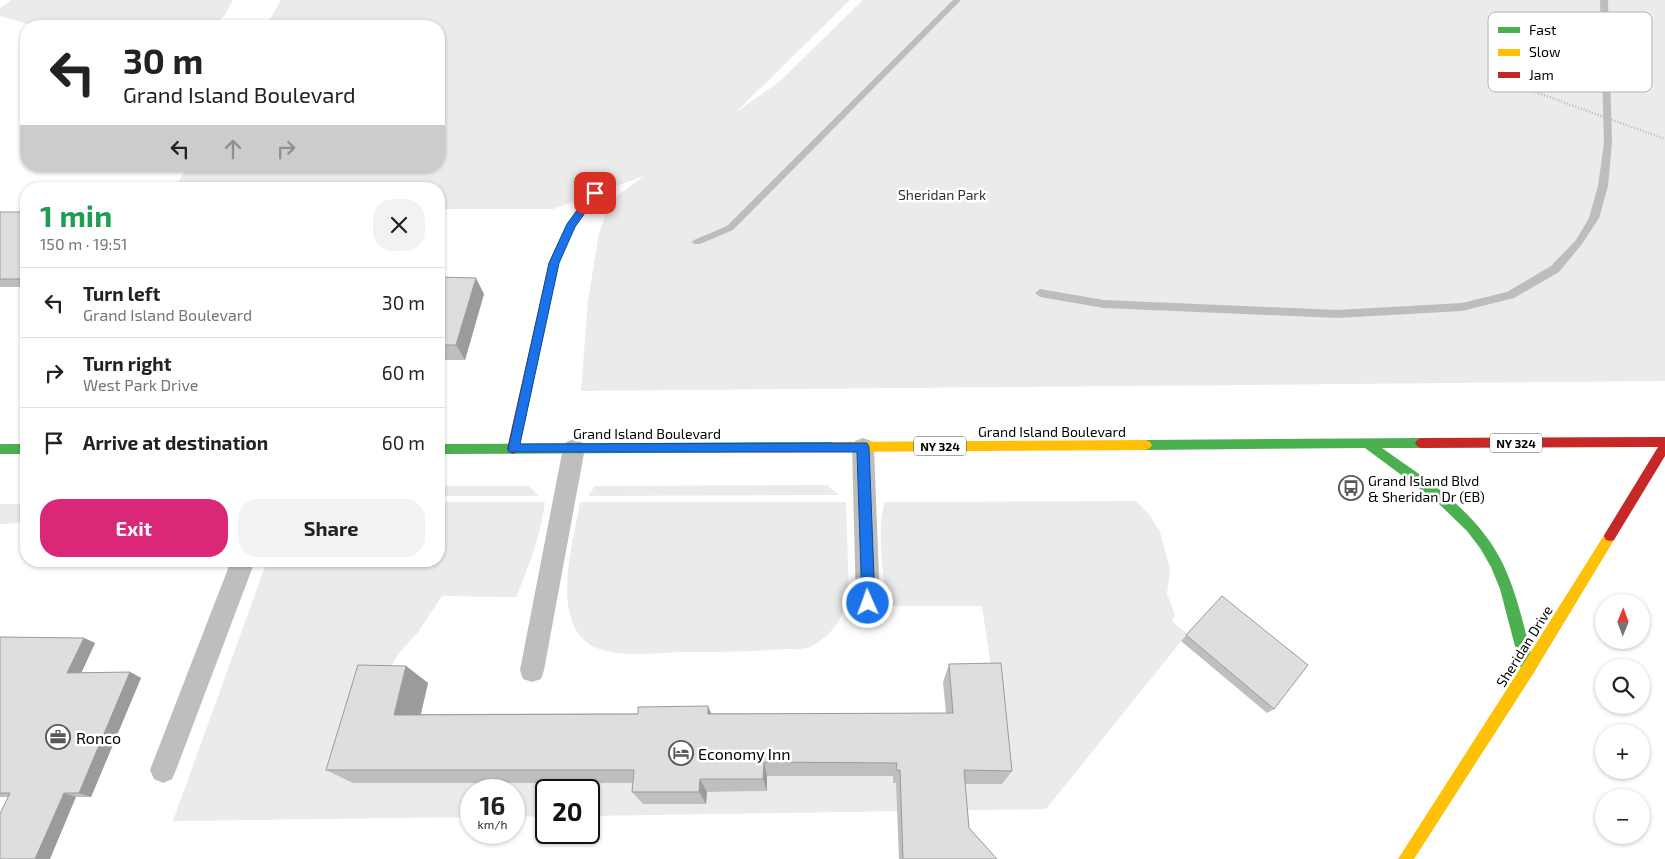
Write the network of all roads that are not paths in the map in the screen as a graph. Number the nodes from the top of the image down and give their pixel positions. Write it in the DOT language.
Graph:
graph roads {
  1 [pos="595,193"];
  2 [pos="1665,442"];
  3 [pos="1368,444"];
  4 [pos="1665,446"];
  5 [pos="863,447"];
  6 [pos="574,448"];
  7 [pos="445,449"];
  8 [pos="513,449"];
  9 [pos="241,567"];
  10 [pos="868,603"];
  11 [pos="1528,669"];
  12 [pos="532,670"];
  13 [pos="163,770"];
  14 [pos="1405,859"];
  1 -- 8 [label="main road"];
  2 -- 3 [label="main road, Grand Island Boulevard / NY 324"];
  3 -- 5 [label="main road, Grand Island Boulevard / NY 324"];
  3 -- 11 [label="main road"];
  4 -- 11 [label="main road, Sheridan Drive"];
  5 -- 6 [label="main road, Grand Island Boulevard / NY 324"];
  5 -- 10 [label="lane"];
  6 -- 8 [label="main road, Grand Island Boulevard / NY 324"];
  6 -- 12 [label="lane"];
  7 -- 8 [label="main road, Grand Island Boulevard / NY 324"];
  9 -- 13 [label="lane"];
  11 -- 14 [label="main road, Sheridan Drive"];
}
